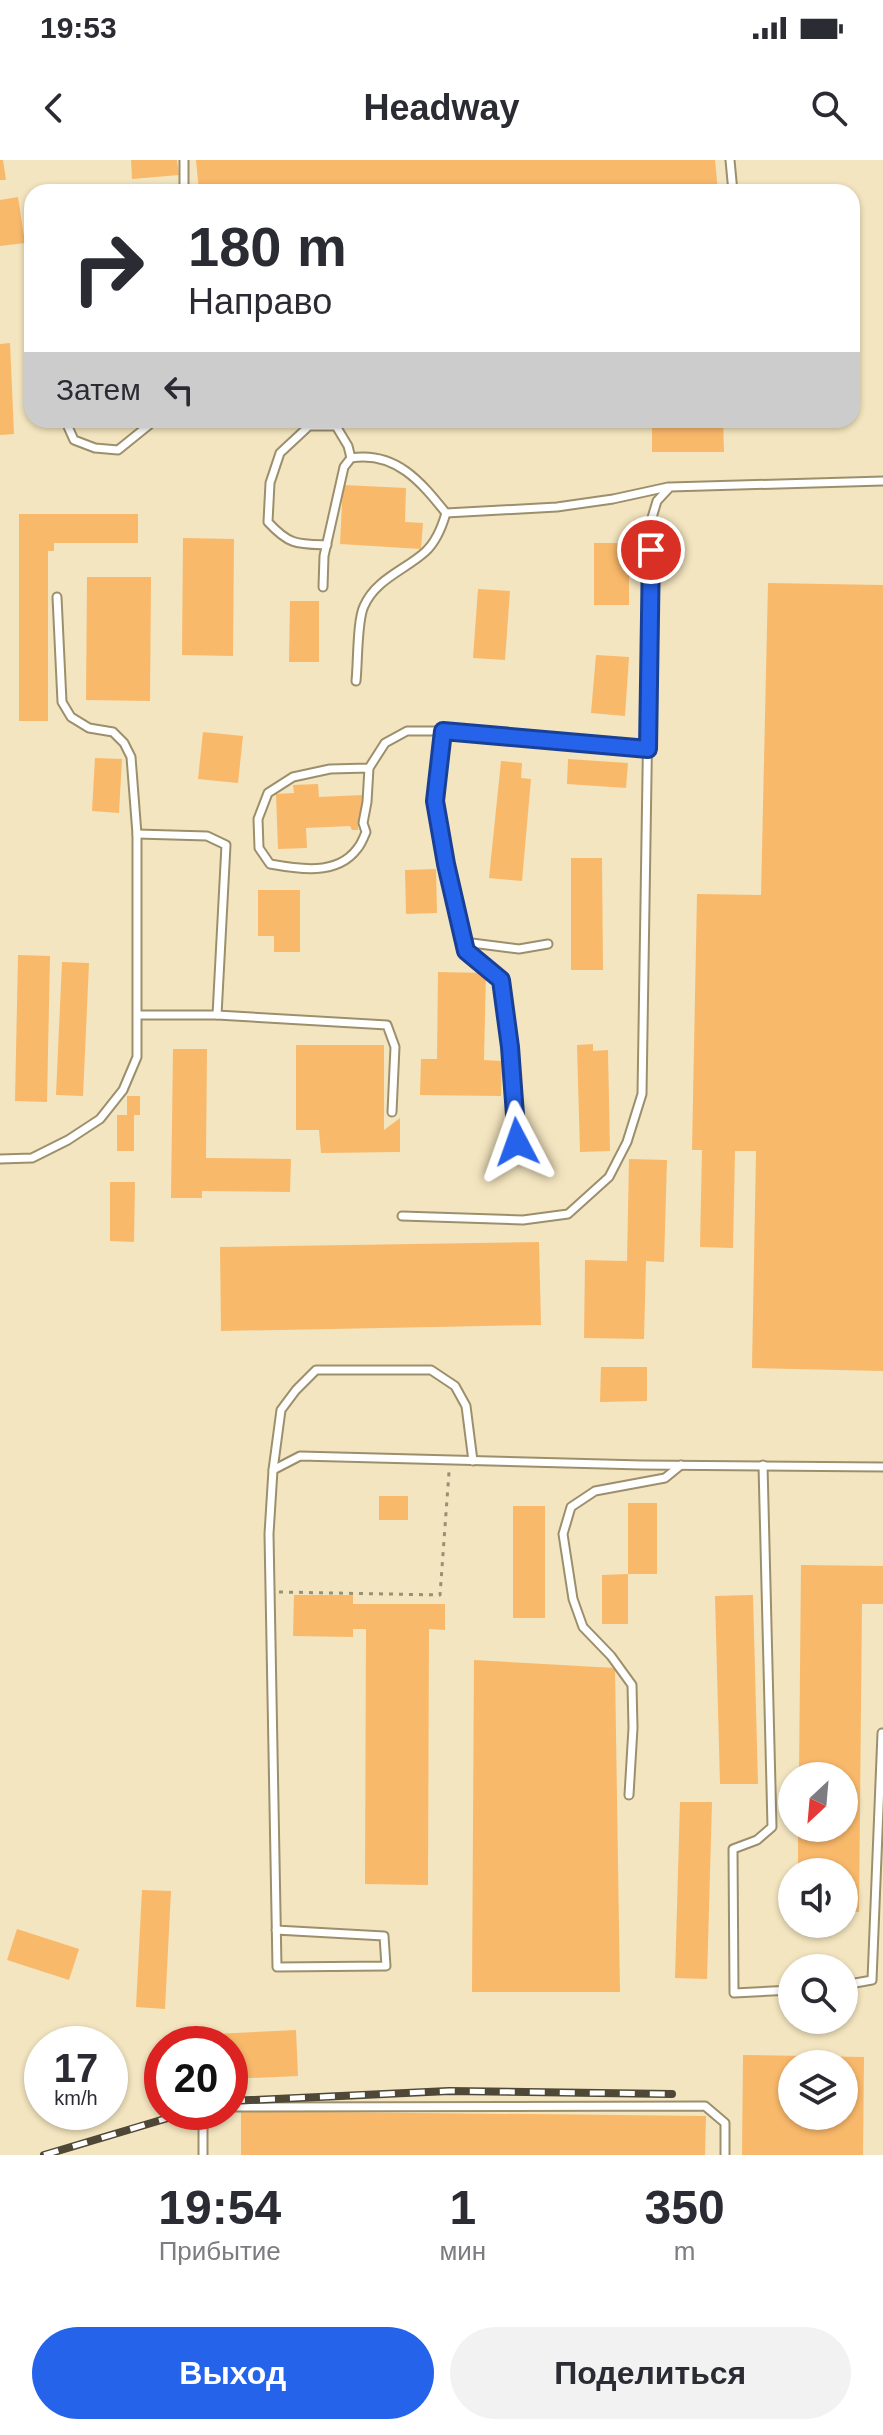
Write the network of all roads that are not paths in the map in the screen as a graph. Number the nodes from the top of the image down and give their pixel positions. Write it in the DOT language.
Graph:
graph roads {
  1 [pos="184,160"];
  2 [pos="730,160"];
  3 [pos="184,184"];
  4 [pos="732,184"];
  5 [pos="69,428"];
  6 [pos="145,428"];
  7 [pos="307,428"];
  8 [pos="337,428"];
  9 [pos="351,458"];
  10 [pos="883,481"];
  11 [pos="670,487"];
  12 [pos="446,513"];
  13 [pos="327,545"];
  14 [pos="323,587"];
  15 [pos="57,597"];
  16 [pos="356,681"];
  17 [pos="443,731"];
  18 [pos="648,749"];
  19 [pos="369,768"];
  20 [pos="137,834"];
  21 [pos="464,942"];
  22 [pos="548,944"];
  23 [pos="138,1015"];
  24 [pos="217,1015"];
  25 [pos="392,1112"];
  26 [pos="517,1142"];
  27 [pos="0,1159"];
  28 [pos="402,1216"];
  29 [pos="473,1461"];
  30 [pos="681,1465"];
  31 [pos="763,1465"];
  32 [pos="883,1467"];
  33 [pos="273,1470"];
  34 [pos="882,1733"];
  35 [pos="629,1795"];
  36 [pos="276,1930"];
  37 [pos="858,1982"];
  38 [pos="778,1991"];
  39 [pos="248,2107"];
  40 [pos="203,2130"];
  41 [pos="203,2155"];
  42 [pos="725,2155"];
  1 -- 3 [label="lane"];
  2 -- 4 [label="lane"];
  5 -- 6 [label="lane"];
  7 -- 13 [label="lane"];
  8 -- 9 [label="lane"];
  9 -- 12 [label="lane"];
  9 -- 13 [label="lane"];
  10 -- 11 [label="lane"];
  11 -- 12 [label="lane"];
  11 -- 18 [label="lane"];
  12 -- 16 [label="lane"];
  13 -- 14 [label="lane"];
  15 -- 20 [label="lane"];
  17 -- 18 [label="lane"];
  17 -- 19 [label="lane"];
  17 -- 21 [label="lane"];
  18 -- 28 [label="lane"];
  19 -- 19 [label="lane"];
  20 -- 23 [label="lane"];
  20 -- 24 [label="lane"];
  21 -- 22 [label="lane"];
  21 -- 26 [label="lane"];
  23 -- 24 [label="lane"];
  23 -- 27 [label="lane"];
  24 -- 25 [label="lane"];
  29 -- 30 [label="lane"];
  29 -- 33 [label="lane"];
  29 -- 33 [label="lane"];
  30 -- 31 [label="lane"];
  30 -- 35 [label="lane"];
  31 -- 32 [label="lane"];
  31 -- 38 [label="lane"];
  33 -- 36 [label="lane"];
  34 -- 37 [label="lane"];
  36 -- 36 [label="lane"];
  39 -- 42 [label="lane"];
  40 -- 41 [label="lane"];
}
